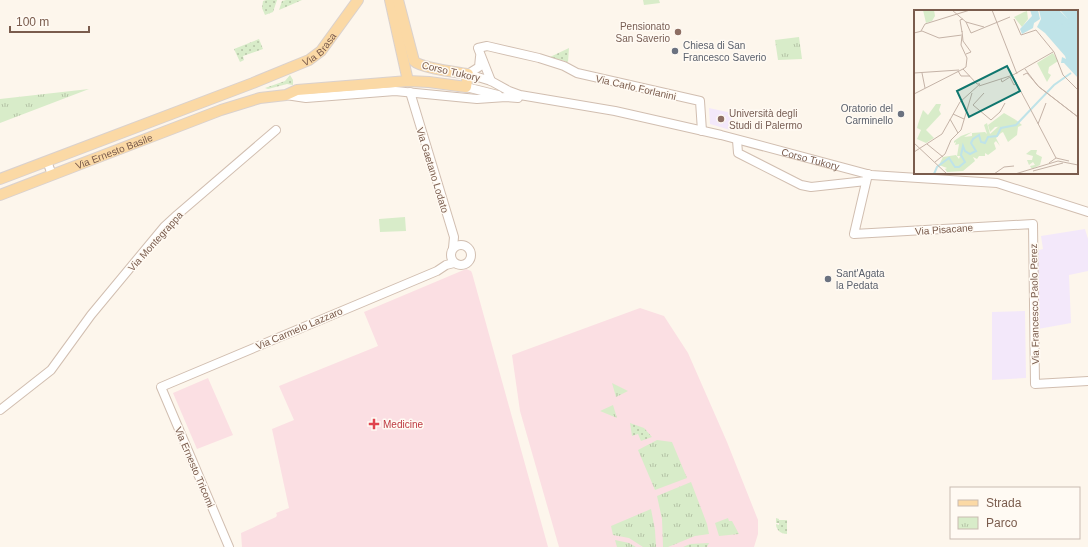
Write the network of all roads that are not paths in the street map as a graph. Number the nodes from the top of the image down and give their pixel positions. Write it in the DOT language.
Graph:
graph roads {
  1 [pos="358,0"];
  2 [pos="390,0"];
  3 [pos="398,0"];
  4 [pos="479,52"];
  5 [pos="284,70"];
  6 [pos="468,74"];
  7 [pos="491,80"];
  8 [pos="408,81"];
  9 [pos="394,82"];
  10 [pos="471,88"];
  11 [pos="410,92"];
  12 [pos="286,95"];
  13 [pos="216,96"];
  14 [pos="506,97"];
  15 [pos="533,98"];
  16 [pos="228,108"];
  17 [pos="276,130"];
  18 [pos="702,131"];
  19 [pos="737,140"];
  20 [pos="47,161"];
  21 [pos="52,175"];
  22 [pos="867,178"];
  23 [pos="0,179"];
  24 [pos="0,195"];
  25 [pos="1088,212"];
  26 [pos="1033,224"];
  27 [pos="453,248"];
  28 [pos="452,260"];
  29 [pos="1088,381"];
  30 [pos="161,387"];
  31 [pos="0,410"];
  32 [pos="229,547"];
  1 -- 5 [label="main road, Via Brasa"];
  2 -- 8 [label="main road"];
  3 -- 6 [label="main road, Corso Tukory"];
  4 -- 6 [label="street"];
  4 -- 7 [label="street"];
  4 -- 18 [label="street, Via Carlo Forlanini"];
  5 -- 13 [label="main road, Via Ernesto Basile"];
  6 -- 7 [label="street, Corso Tukory"];
  6 -- 10 [label="main road"];
  7 -- 10 [label="street"];
  7 -- 15 [label="street, Corso Tukory"];
  8 -- 9 [label="main road, Corso Tukory"];
  8 -- 10 [label="main road, Corso Tukory"];
  9 -- 12 [label="main road, Via Ernesto Basile"];
  10 -- 14 [label="street, Corso Tukory"];
  11 -- 12 [label="street, Via Ernesto Basile"];
  11 -- 14 [label="street, Corso Tukory"];
  11 -- 27 [label="street, Via Gaetano Lodato"];
  12 -- 16 [label="main road, Via Ernesto Basile"];
  13 -- 16 [label="street"];
  13 -- 20 [label="main road, Via Ernesto Basile"];
  14 -- 15 [label="street, Corso Tukory"];
  15 -- 18 [label="street, Corso Tukory"];
  16 -- 21 [label="main road, Via Ernesto Basile"];
  17 -- 31 [label="street, Via Montegrappa"];
  18 -- 19 [label="street, Corso Tukory"];
  19 -- 22 [label="street, Corso Tukory"];
  19 -- 22 [label="street, Corso Tukory"];
  20 -- 21 [label="street"];
  20 -- 23 [label="main road, Via Ernesto Basile"];
  21 -- 24 [label="main road, Via Ernesto Basile"];
  22 -- 25 [label="street, Corso Tukory"];
  22 -- 26 [label="street, Via Pisacane"];
  26 -- 29 [label="street, Via Francesco Paolo Perez"];
  27 -- 28 [label="street"];
  27 -- 28 [label="street"];
  28 -- 30 [label="street, Via Carmelo Lazzaro"];
  30 -- 32 [label="street, Via Ernesto Tricomi"];
}
